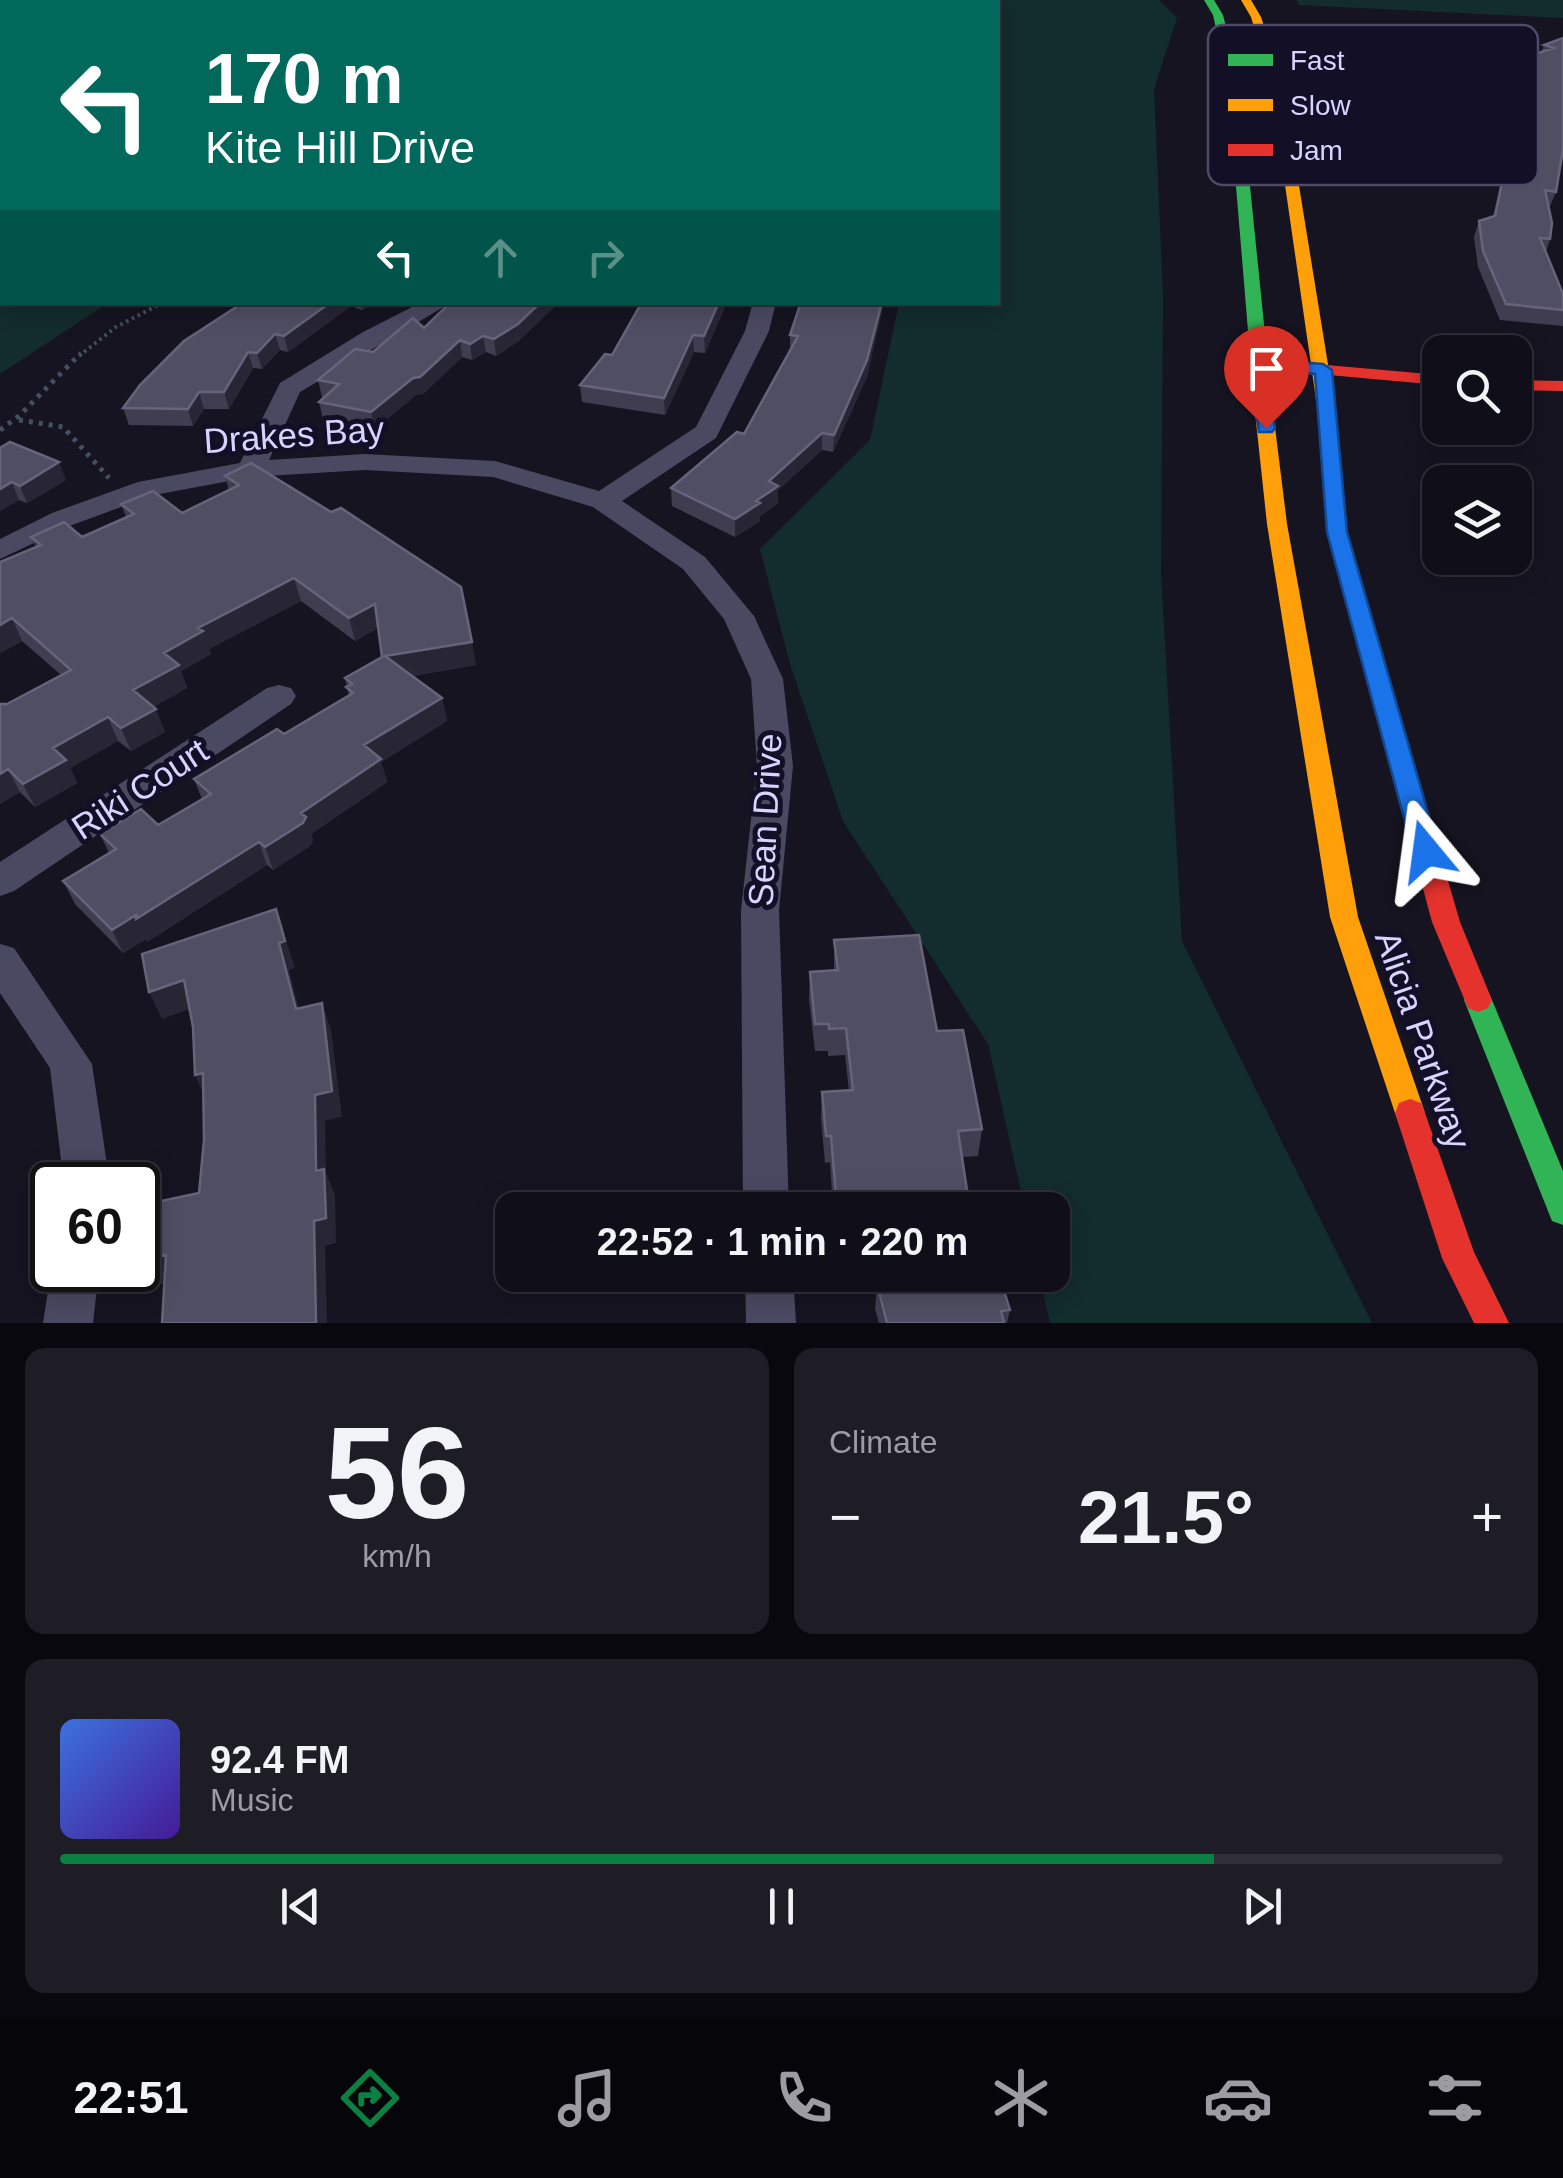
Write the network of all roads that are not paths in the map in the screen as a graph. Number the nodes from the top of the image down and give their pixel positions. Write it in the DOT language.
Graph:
graph roads {
  1 [pos="1210,0"];
  2 [pos="1246,0"];
  3 [pos="1220,25"];
  4 [pos="1259,25"];
  5 [pos="1242,185"];
  6 [pos="1293,185"];
  7 [pos="434,305"];
  8 [pos="764,305"];
  9 [pos="1258,364"];
  10 [pos="1323,370"];
  11 [pos="1422,378"];
  12 [pos="1532,385"];
  13 [pos="1563,386"];
  14 [pos="251,469"];
  15 [pos="603,501"];
  16 [pos="0,550"];
  17 [pos="279,696"];
  18 [pos="0,881"];
  19 [pos="0,960"];
  20 [pos="83,1162"];
  21 [pos="766,1192"];
  22 [pos="1563,1210"];
  23 [pos="72,1292"];
  24 [pos="770,1292"];
  25 [pos="68,1323"];
  26 [pos="771,1323"];
  27 [pos="1492,1323"];
  1 -- 3 [label="main road, Alicia Parkway"];
  2 -- 4 [label="main road, Alicia Parkway"];
  5 -- 9 [label="main road, Alicia Parkway"];
  6 -- 10 [label="main road, Alicia Parkway"];
  7 -- 14 [label="street"];
  8 -- 15 [label="street"];
  9 -- 10 [label="main road"];
  9 -- 27 [label="main road, Alicia Parkway"];
  10 -- 11 [label="main road"];
  10 -- 22 [label="main road, Alicia Parkway"];
  12 -- 13 [label="main road"];
  14 -- 15 [label="street, Drakes Bay"];
  14 -- 16 [label="street, Drakes Bay"];
  15 -- 21 [label="street, Sean Drive"];
  17 -- 18 [label="street, Riki Court"];
  19 -- 20 [label="street"];
  23 -- 25 [label="street"];
  24 -- 26 [label="street"];
}
